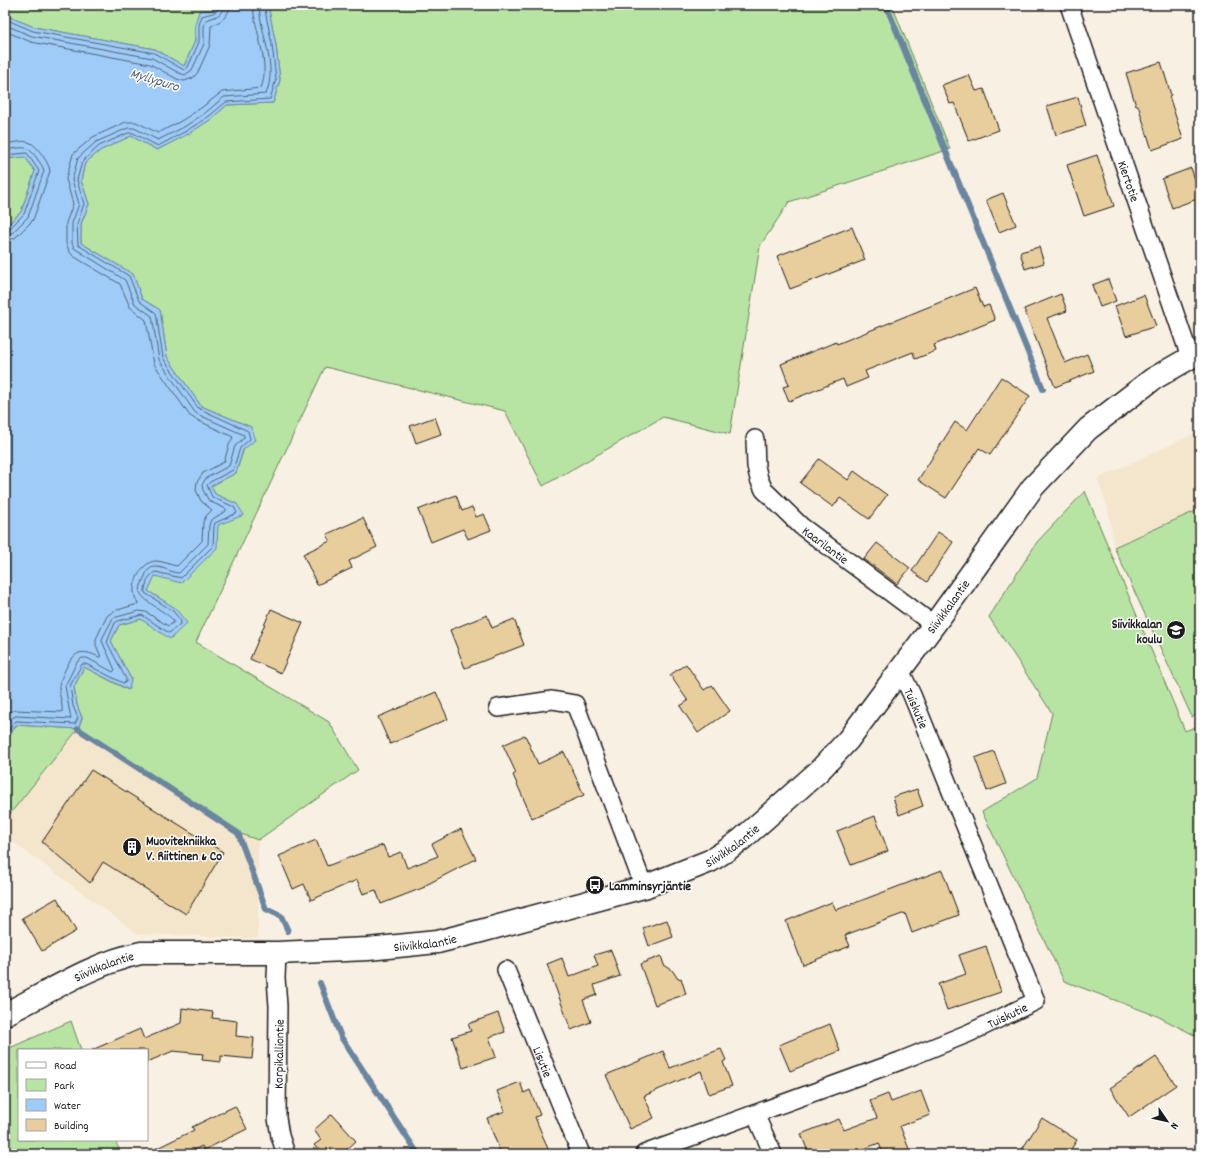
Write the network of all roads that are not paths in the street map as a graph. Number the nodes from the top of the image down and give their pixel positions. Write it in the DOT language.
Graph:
graph roads {
  1 [pos="1069,5"];
  2 [pos="1195,354"];
  3 [pos="756,439"];
  4 [pos="934,625"];
  5 [pos="900,670"];
  6 [pos="498,708"];
  7 [pos="644,887"];
  8 [pos="276,953"];
  9 [pos="506,970"];
  10 [pos="5,1014"];
  11 [pos="755,1114"];
  12 [pos="286,1154"];
  13 [pos="581,1154"];
  14 [pos="644,1154"];
  15 [pos="773,1154"];
  1 -- 2 [label="street, Kiertotie"];
  2 -- 4 [label="main road, Siivikkalantie"];
  3 -- 4 [label="street, Kaarilantie"];
  4 -- 5 [label="main road, Siivikkalantie"];
  5 -- 7 [label="main road, Siivikkalantie"];
  5 -- 11 [label="street, Tuiskutie"];
  6 -- 7 [label="street"];
  7 -- 8 [label="main road, Siivikkalantie"];
  8 -- 10 [label="main road, Siivikkalantie"];
  8 -- 12 [label="street, Korpikalliontie"];
  9 -- 13 [label="street, Lisutie"];
  11 -- 14 [label="street, Tuiskutie"];
  11 -- 15 [label="street"];
}
